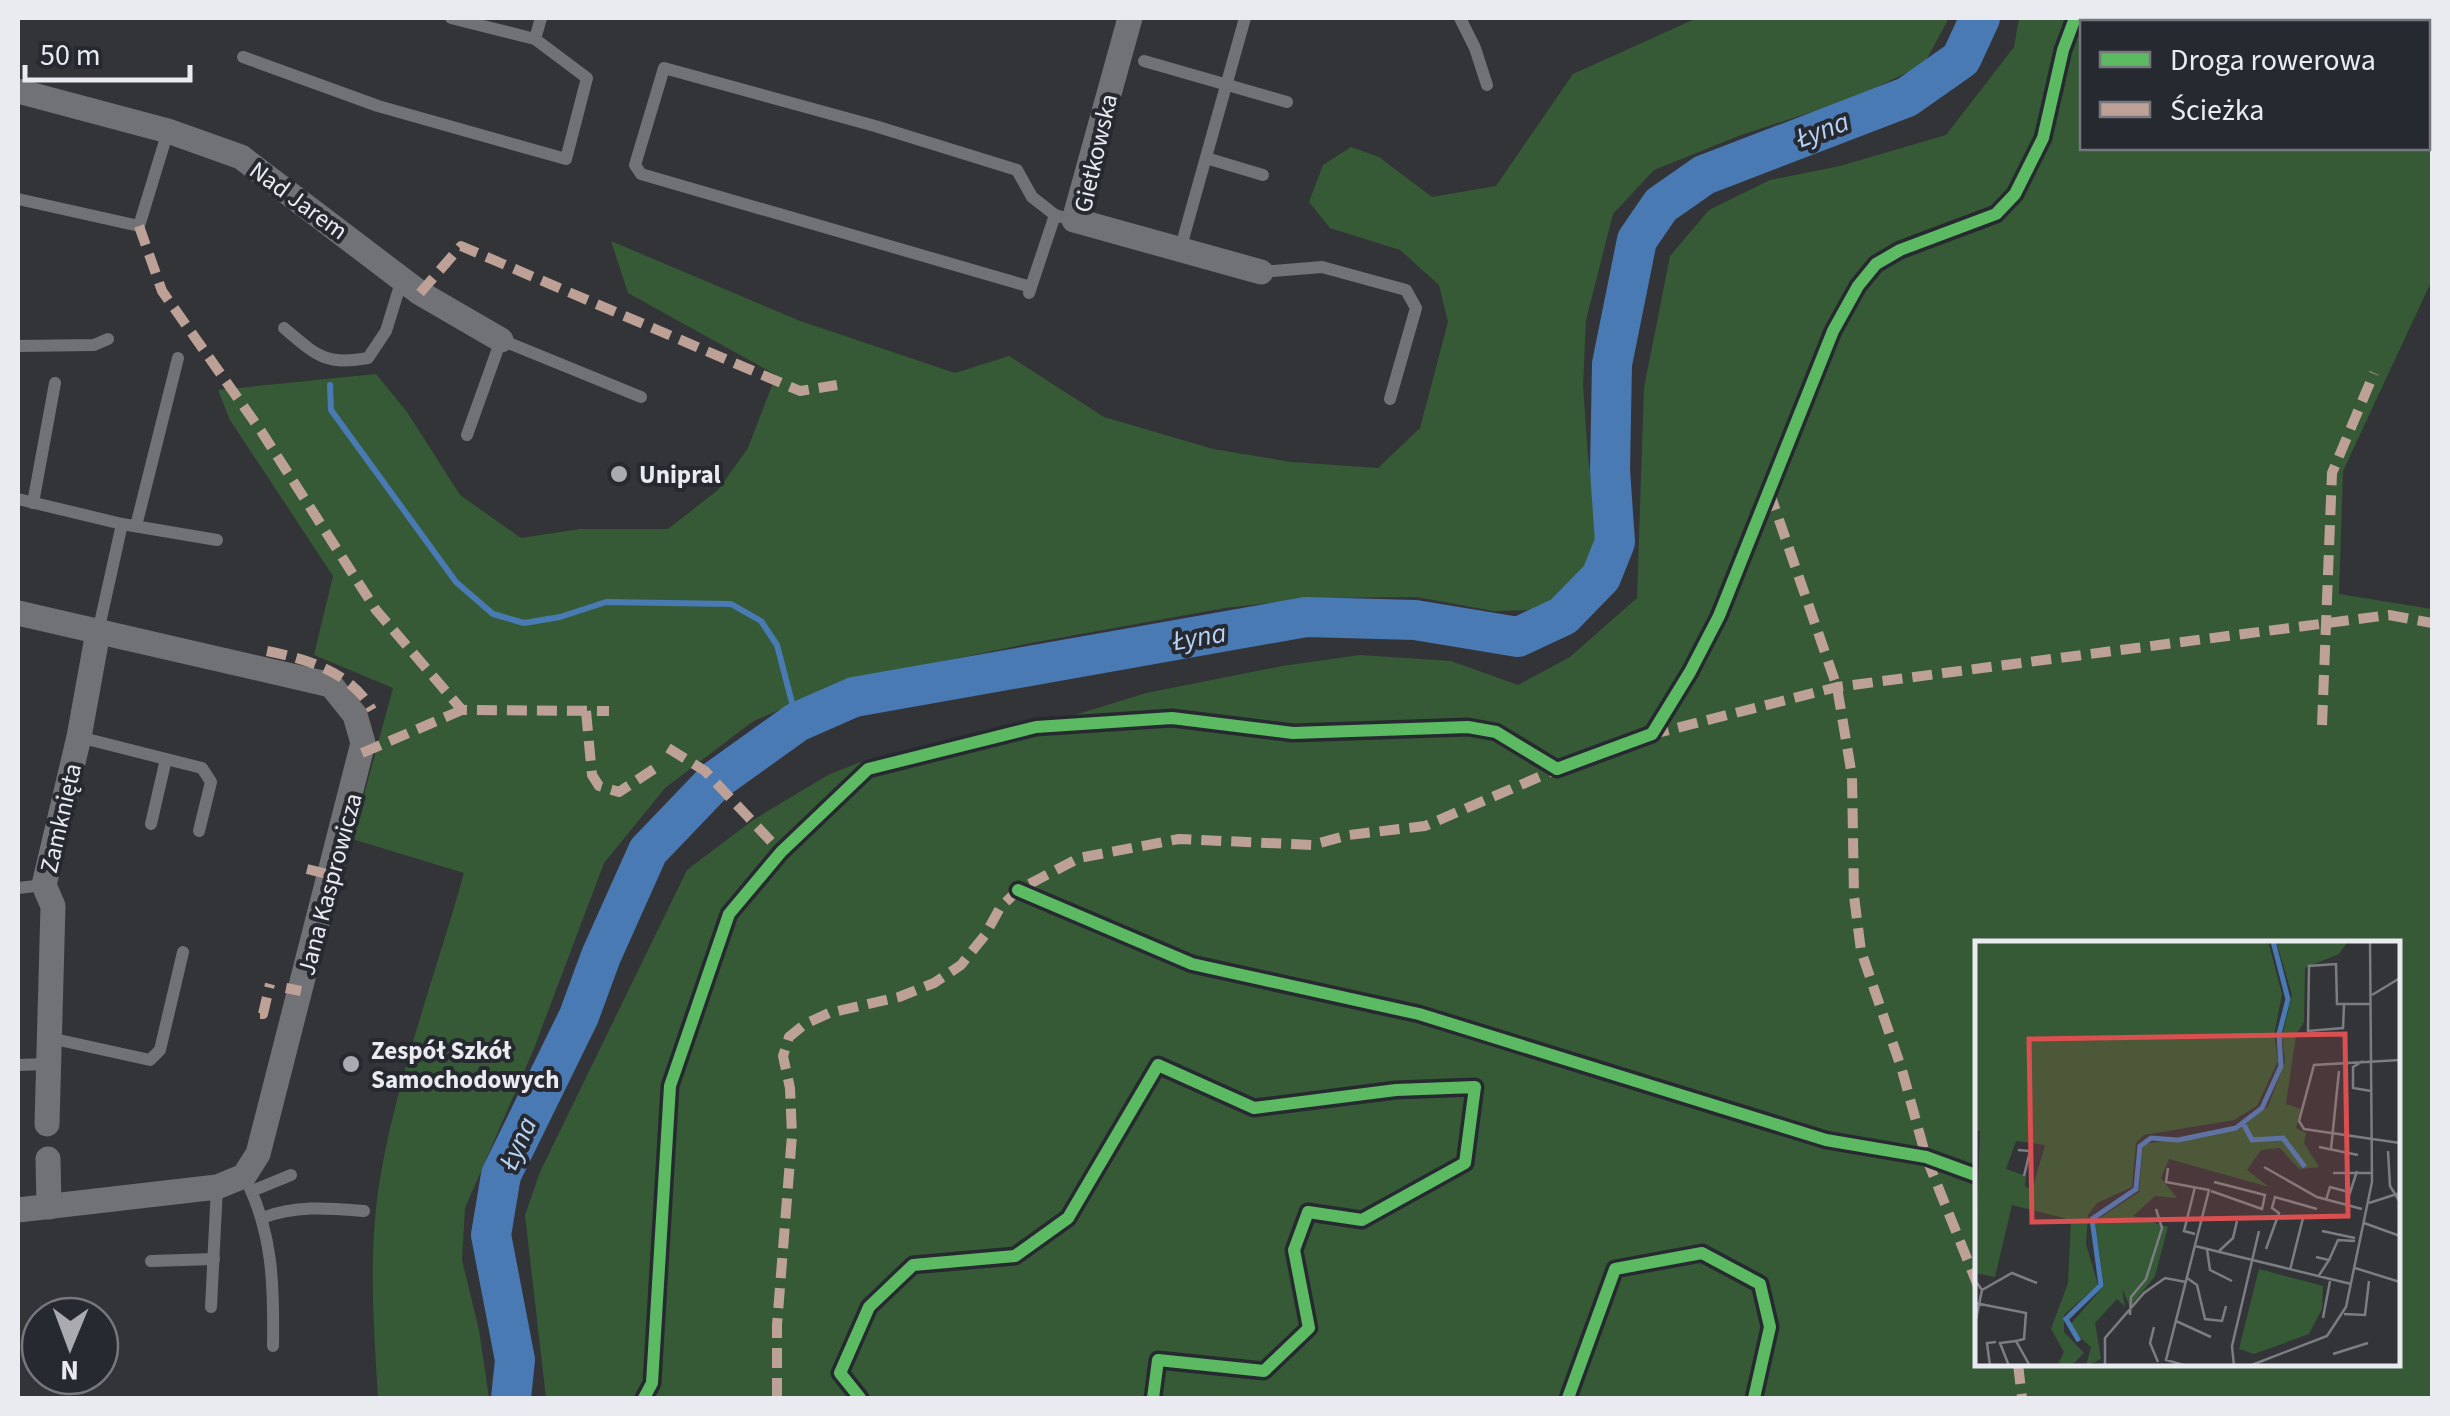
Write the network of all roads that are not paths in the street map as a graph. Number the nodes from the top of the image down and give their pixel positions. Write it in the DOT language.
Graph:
graph roads {
  1 [pos="451,18"];
  2 [pos="541,18"];
  3 [pos="1130,18"];
  4 [pos="1245,18"];
  5 [pos="1460,18"];
  6 [pos="535,39"];
  7 [pos="243,58"];
  8 [pos="1144,61"];
  9 [pos="1226,85"];
  10 [pos="1487,85"];
  11 [pos="18,91"];
  12 [pos="1287,102"];
  13 [pos="168,131"];
  14 [pos="1206,158"];
  15 [pos="1262,174"];
  16 [pos="18,199"];
  17 [pos="1064,218"];
  18 [pos="1180,250"];
  19 [pos="1261,272"];
  20 [pos="402,278"];
  21 [pos="284,328"];
  22 [pos="108,338"];
  23 [pos="502,340"];
  24 [pos="18,346"];
  25 [pos="178,358"];
  26 [pos="56,383"];
  27 [pos="641,396"];
  28 [pos="1390,400"];
  29 [pos="467,435"];
  30 [pos="18,499"];
  31 [pos="33,503"];
  32 [pos="129,525"];
  33 [pos="217,540"];
  34 [pos="18,613"];
  35 [pos="98,632"];
  36 [pos="79,738"];
  37 [pos="166,759"];
  38 [pos="151,824"];
  39 [pos="199,831"];
  40 [pos="44,884"];
  41 [pos="18,888"];
  42 [pos="183,952"];
  43 [pos="50,1038"];
  44 [pos="47,1064"];
  45 [pos="18,1065"];
  46 [pos="47,1124"];
  47 [pos="48,1160"];
  48 [pos="291,1175"];
  49 [pos="248,1184"];
  50 [pos="217,1187"];
  51 [pos="49,1207"];
  52 [pos="18,1210"];
  53 [pos="364,1211"];
  54 [pos="262,1218"];
  55 [pos="151,1260"];
  56 [pos="214,1260"];
  57 [pos="211,1308"];
  58 [pos="274,1346"];
  1 -- 6 [label="lane"];
  2 -- 6 [label="lane"];
  3 -- 17 [label="street, Gietkowska"];
  4 -- 9 [label="lane"];
  5 -- 10 [label="lane"];
  6 -- 7 [label="lane"];
  8 -- 9 [label="lane"];
  9 -- 12 [label="lane"];
  9 -- 14 [label="lane"];
  11 -- 13 [label="street, Nad Jarem"];
  13 -- 16 [label="lane"];
  13 -- 20 [label="street, Nad Jarem"];
  14 -- 15 [label="lane"];
  14 -- 18 [label="lane"];
  17 -- 17 [label="lane"];
  17 -- 18 [label="street, Gietkowska"];
  18 -- 19 [label="street, Gietkowska"];
  19 -- 28 [label="lane"];
  20 -- 21 [label="lane"];
  20 -- 23 [label="street, Nad Jarem"];
  22 -- 24 [label="lane"];
  23 -- 27 [label="lane"];
  23 -- 29 [label="lane"];
  25 -- 32 [label="lane"];
  26 -- 31 [label="lane"];
  30 -- 31 [label="lane"];
  31 -- 32 [label="lane"];
  32 -- 33 [label="lane"];
  32 -- 35 [label="lane"];
  34 -- 35 [label="street, Jana Kasprowicza"];
  35 -- 36 [label="street, Zamknięta"];
  35 -- 49 [label="street, Jana Kasprowicza"];
  36 -- 37 [label="lane"];
  36 -- 40 [label="street, Zamknięta"];
  37 -- 38 [label="lane"];
  37 -- 39 [label="lane"];
  40 -- 41 [label="lane"];
  40 -- 43 [label="street, Zamknięta"];
  42 -- 43 [label="lane"];
  43 -- 44 [label="street, Zamknięta"];
  44 -- 45 [label="lane"];
  44 -- 46 [label="street, Zamknięta"];
  47 -- 51 [label="street"];
  48 -- 49 [label="lane"];
  49 -- 50 [label="street"];
  49 -- 54 [label="lane"];
  50 -- 51 [label="street"];
  50 -- 56 [label="lane"];
  51 -- 52 [label="street"];
  53 -- 54 [label="lane"];
  54 -- 58 [label="lane"];
  55 -- 56 [label="lane"];
  56 -- 57 [label="lane"];
}
